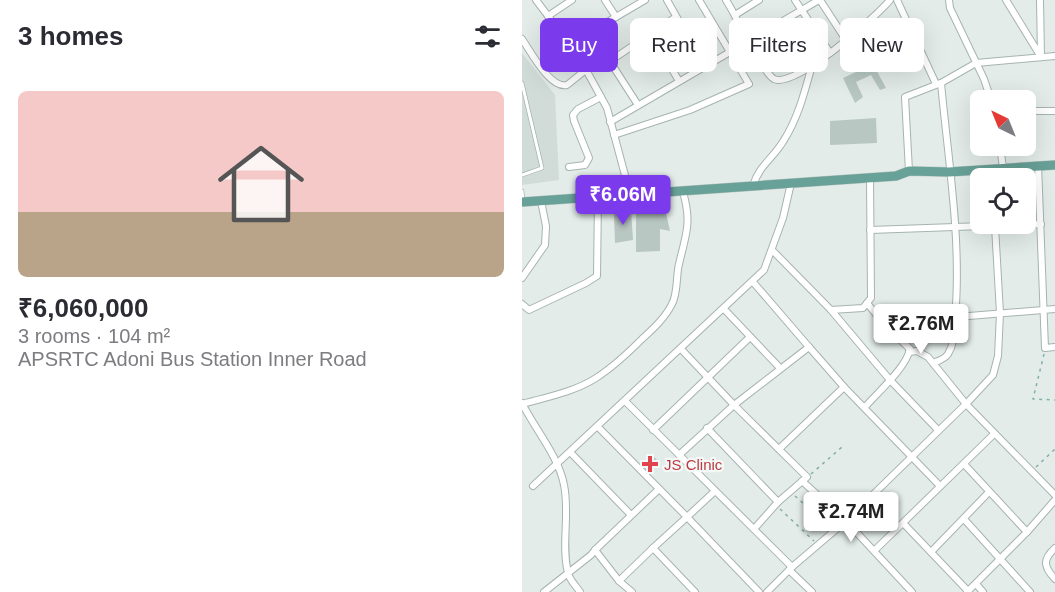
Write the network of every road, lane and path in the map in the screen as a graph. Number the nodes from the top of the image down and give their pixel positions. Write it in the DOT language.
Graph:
graph roads {
  1 [pos="536,0"];
  2 [pos="605,0"];
  3 [pos="645,0"];
  4 [pos="667,0"];
  5 [pos="700,0"];
  6 [pos="726,0"];
  7 [pos="759,0"];
  8 [pos="795,0"];
  9 [pos="820,0"];
  10 [pos="890,0"];
  11 [pos="897,0"];
  12 [pos="949,0"];
  13 [pos="1005,0"];
  14 [pos="1040,0"];
  15 [pos="569,1"];
  16 [pos="635,3"];
  17 [pos="800,9"];
  18 [pos="735,15"];
  19 [pos="548,16"];
  20 [pos="616,17"];
  21 [pos="676,17"];
  22 [pos="737,18"];
  23 [pos="785,18"];
  24 [pos="870,18"];
  25 [pos="840,31"];
  26 [pos="522,39"];
  27 [pos="840,45"];
  28 [pos="729,52"];
  29 [pos="830,53"];
  30 [pos="1055,56"];
  31 [pos="1041,57"];
  32 [pos="717,59"];
  33 [pos="976,63"];
  34 [pos="540,65"];
  35 [pos="545,72"];
  36 [pos="583,72"];
  37 [pos="588,72"];
  38 [pos="617,72"];
  39 [pos="674,72"];
  40 [pos="695,72"];
  41 [pos="741,72"];
  42 [pos="768,72"];
  43 [pos="801,72"];
  44 [pos="810,72"];
  45 [pos="679,81"];
  46 [pos="522,83"];
  47 [pos="938,83"];
  48 [pos="988,90"];
  49 [pos="601,97"];
  50 [pos="638,105"];
  51 [pos="1036,111"];
  52 [pos="1055,111"];
  53 [pos="610,122"];
  54 [pos="614,135"];
  55 [pos="1001,156"];
  56 [pos="1038,165"];
  57 [pos="1055,165"];
  58 [pos="569,167"];
  59 [pos="1003,168"];
  60 [pos="970,170"];
  61 [pos="909,171"];
  62 [pos="949,172"];
  63 [pos="522,175"];
  64 [pos="870,177"];
  65 [pos="791,183"];
  66 [pos="753,186"];
  67 [pos="522,191"];
  68 [pos="683,192"];
  69 [pos="630,194"];
  70 [pos="598,197"];
  71 [pos="541,201"];
  72 [pos="522,202"];
  73 [pos="1036,224"];
  74 [pos="1041,224"];
  75 [pos="954,227"];
  76 [pos="970,227"];
  77 [pos="870,230"];
  78 [pos="995,234"];
  79 [pos="772,250"];
  80 [pos="522,278"];
  81 [pos="753,282"];
  82 [pos="867,303"];
  83 [pos="522,304"];
  84 [pos="723,309"];
  85 [pos="831,309"];
  86 [pos="1044,309"];
  87 [pos="1055,309"];
  88 [pos="1000,313"];
  89 [pos="955,318"];
  90 [pos="883,323"];
  91 [pos="750,337"];
  92 [pos="809,347"];
  93 [pos="1055,347"];
  94 [pos="1045,348"];
  95 [pos="681,349"];
  96 [pos="909,352"];
  97 [pos="933,363"];
  98 [pos="780,368"];
  99 [pos="708,378"];
  100 [pos="890,380"];
  101 [pos="844,387"];
  102 [pos="1055,400"];
  103 [pos="625,401"];
  104 [pos="522,403"];
  105 [pos="966,404"];
  106 [pos="734,405"];
  107 [pos="865,407"];
  108 [pos="598,427"];
  109 [pos="707,428"];
  110 [pos="653,430"];
  111 [pos="938,430"];
  112 [pos="994,434"];
  113 [pos="842,447"];
  114 [pos="779,449"];
  115 [pos="1055,449"];
  116 [pos="570,452"];
  117 [pos="679,455"];
  118 [pos="913,456"];
  119 [pos="558,464"];
  120 [pos="963,464"];
  121 [pos="1036,468"];
  122 [pos="811,475"];
  123 [pos="802,481"];
  124 [pos="533,486"];
  125 [pos="940,486"];
  126 [pos="659,489"];
  127 [pos="715,491"];
  128 [pos="989,492"];
  129 [pos="793,493"];
  130 [pos="1055,495"];
  131 [pos="1055,500"];
  132 [pos="777,504"];
  133 [pos="631,515"];
  134 [pos="687,517"];
  135 [pos="964,519"];
  136 [pos="846,521"];
  137 [pos="904,524"];
  138 [pos="831,528"];
  139 [pos="754,529"];
  140 [pos="1027,532"];
  141 [pos="817,544"];
  142 [pos="653,548"];
  143 [pos="1055,548"];
  144 [pos="595,550"];
  145 [pos="875,550"];
  146 [pos="931,552"];
  147 [pos="1000,558"];
  148 [pos="791,568"];
  149 [pos="568,574"];
  150 [pos="1055,579"];
  151 [pos="619,581"];
  152 [pos="976,584"];
  153 [pos="544,592"];
  154 [pos="580,592"];
  155 [pos="632,592"];
  156 [pos="695,592"];
  157 [pos="759,592"];
  158 [pos="767,592"];
  159 [pos="812,592"];
  160 [pos="912,592"];
  161 [pos="968,592"];
  162 [pos="983,592"];
  163 [pos="1029,592"];
  1 -- 19 [label="street"];
  2 -- 20 [label="street"];
  3 -- 16 [label="street"];
  4 -- 21 [label="street"];
  5 -- 28 [label="street"];
  6 -- 18 [label="street"];
  7 -- 18 [label="street"];
  8 -- 17 [label="street"];
  9 -- 17 [label="street"];
  9 -- 25 [label="street"];
  10 -- 24 [label="street"];
  11 -- 47 [label="street"];
  12 -- 33 [label="street"];
  13 -- 31 [label="street"];
  14 -- 31 [label="street"];
  15 -- 19 [label="street"];
  16 -- 20 [label="street"];
  17 -- 23 [label="street"];
  17 -- 29 [label="street"];
  18 -- 22 [label="street"];
  26 -- 34 [label="street"];
  27 -- 29 [label="street"];
  28 -- 32 [label="street"];
  30 -- 31 [label="street"];
  31 -- 33 [label="street"];
  33 -- 47 [label="street"];
  33 -- 48 [label="street"];
  35 -- 36 [label="street"];
  37 -- 49 [label="street"];
  38 -- 50 [label="street"];
  39 -- 45 [label="street"];
  40 -- 45 [label="street"];
  41 -- 54 [label="street"];
  42 -- 43 [label="street"];
  44 -- 66 [label="street"];
  45 -- 50 [label="street"];
  46 -- 63 [label="lane"];
  47 -- 61 [label="street"];
  47 -- 62 [label="street"];
  49 -- 53 [label="street"];
  49 -- 58 [label="street"];
  50 -- 53 [label="street"];
  51 -- 52 [label="street"];
  53 -- 54 [label="street"];
  54 -- 69 [label="street"];
  55 -- 59 [label="street"];
  56 -- 57 [label="main road"];
  56 -- 59 [label="main road"];
  56 -- 74 [label="street"];
  60 -- 62 [label="main road"];
  61 -- 62 [label="main road"];
  61 -- 64 [label="main road"];
  62 -- 75 [label="street"];
  64 -- 65 [label="main road"];
  64 -- 77 [label="street"];
  65 -- 66 [label="main road"];
  65 -- 79 [label="street"];
  66 -- 68 [label="main road"];
  67 -- 72 [label="lane"];
  68 -- 69 [label="main road"];
  68 -- 104 [label="street"];
  69 -- 70 [label="main road"];
  70 -- 71 [label="main road"];
  70 -- 83 [label="street"];
  71 -- 72 [label="main road"];
  71 -- 80 [label="street"];
  73 -- 74 [label="street"];
  74 -- 86 [label="street"];
  75 -- 76 [label="street"];
  75 -- 77 [label="street"];
  75 -- 89 [label="street"];
  77 -- 82 [label="street"];
  78 -- 88 [label="street"];
  79 -- 81 [label="street"];
  79 -- 85 [label="street"];
  81 -- 84 [label="street"];
  81 -- 92 [label="street"];
  82 -- 85 [label="street"];
  82 -- 90 [label="street"];
  84 -- 91 [label="street"];
  84 -- 95 [label="street"];
  85 -- 100 [label="street"];
  86 -- 87 [label="street"];
  86 -- 88 [label="street"];
  86 -- 94 [label="street"];
  88 -- 89 [label="street"];
  88 -- 105 [label="street"];
  89 -- 90 [label="street"];
  89 -- 97 [label="street"];
  90 -- 96 [label="street"];
  91 -- 98 [label="street"];
  91 -- 99 [label="street"];
  92 -- 98 [label="street"];
  92 -- 101 [label="street"];
  93 -- 94 [label="street"];
  94 -- 102 [label="path"];
  95 -- 99 [label="street"];
  95 -- 103 [label="street"];
  96 -- 97 [label="street"];
  96 -- 100 [label="street"];
  97 -- 105 [label="street"];
  98 -- 106 [label="street"];
  99 -- 106 [label="street"];
  99 -- 110 [label="street"];
  100 -- 107 [label="street"];
  100 -- 111 [label="street"];
  101 -- 107 [label="street"];
  101 -- 114 [label="street"];
  103 -- 108 [label="street"];
  103 -- 110 [label="street"];
  104 -- 119 [label="street"];
  105 -- 111 [label="street"];
  105 -- 112 [label="street"];
  106 -- 109 [label="street"];
  106 -- 114 [label="street"];
  107 -- 118 [label="street"];
  108 -- 116 [label="street"];
  108 -- 126 [label="street"];
  109 -- 117 [label="street"];
  109 -- 132 [label="street"];
  110 -- 117 [label="street"];
  111 -- 118 [label="street"];
  112 -- 120 [label="street"];
  112 -- 130 [label="street"];
  113 -- 122 [label="path"];
  114 -- 123 [label="street"];
  115 -- 121 [label="path"];
  116 -- 119 [label="street"];
  116 -- 133 [label="street"];
  117 -- 127 [label="street"];
  118 -- 125 [label="street"];
  118 -- 136 [label="street"];
  119 -- 124 [label="street"];
  119 -- 149 [label="street"];
  120 -- 125 [label="street"];
  120 -- 128 [label="street"];
  123 -- 132 [label="street"];
  123 -- 136 [label="street"];
  125 -- 137 [label="street"];
  126 -- 133 [label="street"];
  126 -- 134 [label="street"];
  127 -- 134 [label="street"];
  127 -- 139 [label="street"];
  128 -- 135 [label="street"];
  128 -- 140 [label="street"];
  129 -- 138 [label="path"];
  131 -- 140 [label="street"];
  132 -- 139 [label="street"];
  132 -- 141 [label="path"];
  133 -- 144 [label="street"];
  134 -- 142 [label="street"];
  134 -- 157 [label="street"];
  135 -- 146 [label="street"];
  135 -- 147 [label="street"];
  136 -- 145 [label="street"];
  136 -- 148 [label="street"];
  137 -- 145 [label="street"];
  137 -- 146 [label="street"];
  139 -- 148 [label="street"];
  140 -- 147 [label="street"];
  142 -- 151 [label="street"];
  142 -- 156 [label="street"];
  143 -- 150 [label="street"];
  144 -- 149 [label="street"];
  144 -- 151 [label="street"];
  145 -- 160 [label="street"];
  146 -- 161 [label="street"];
  147 -- 152 [label="street"];
  147 -- 163 [label="street"];
  148 -- 158 [label="street"];
  148 -- 159 [label="street"];
  149 -- 153 [label="street"];
  149 -- 154 [label="street"];
  151 -- 155 [label="street"];
  152 -- 161 [label="street"];
  152 -- 162 [label="street"];
}
